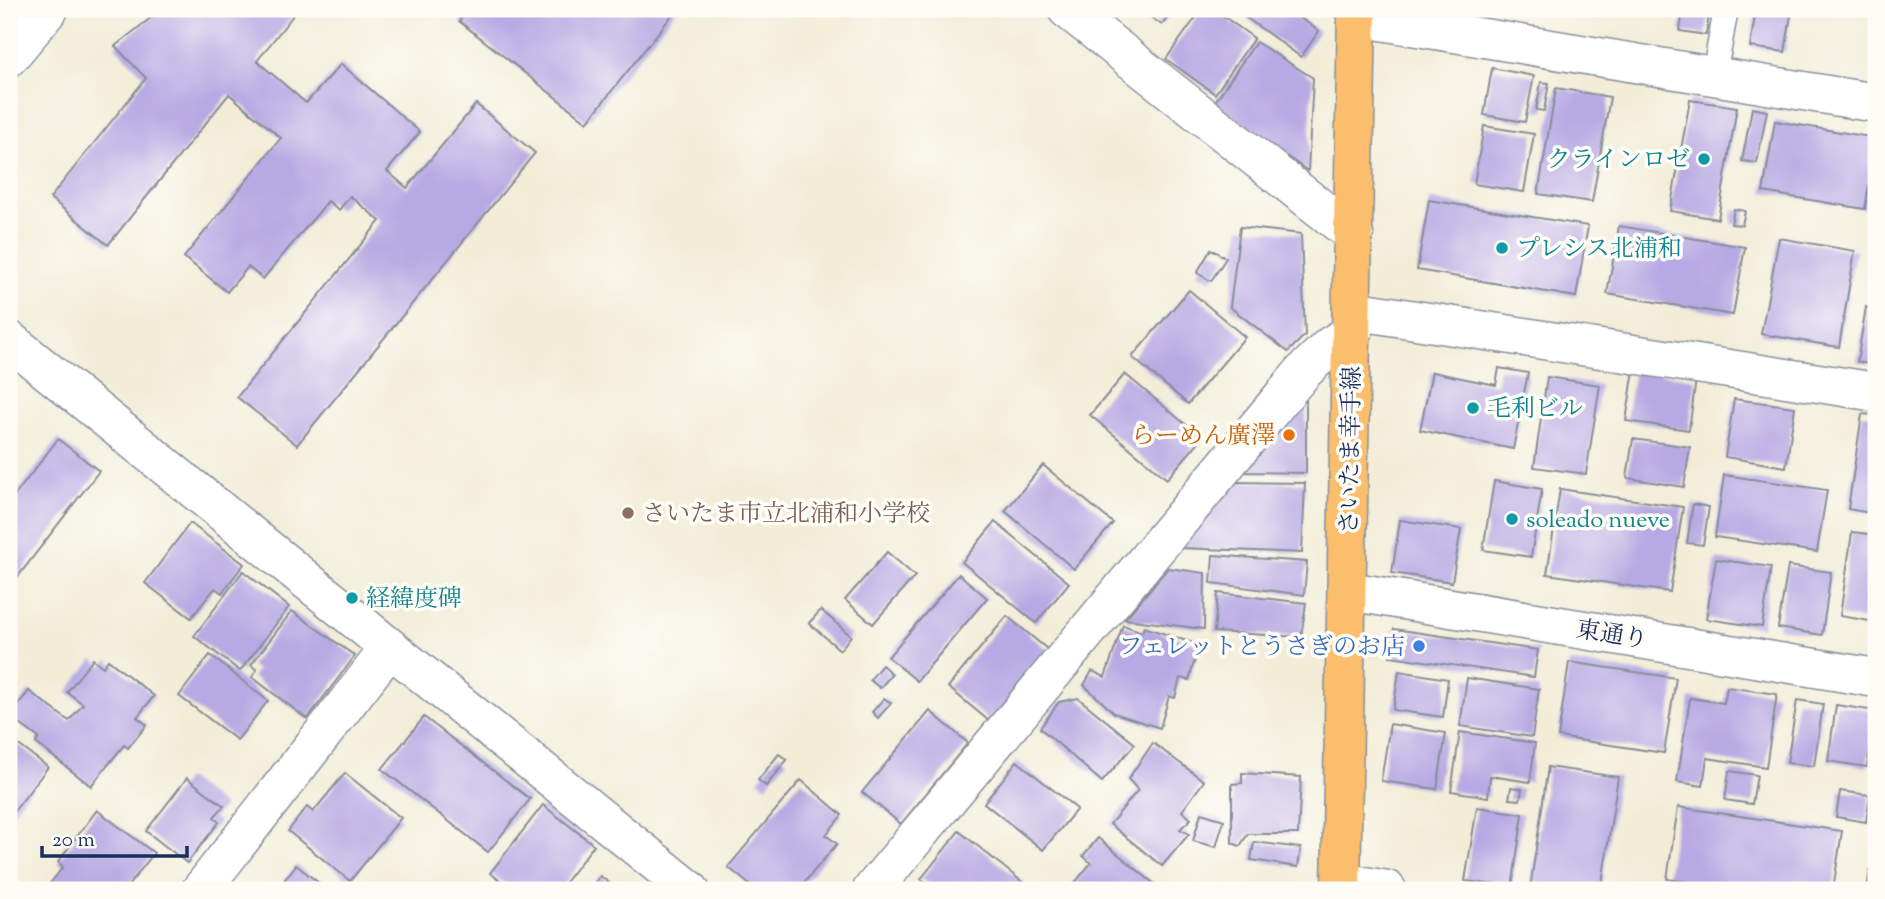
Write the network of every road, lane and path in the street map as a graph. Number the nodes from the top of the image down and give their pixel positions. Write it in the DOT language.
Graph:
graph roads {
  1 [pos="49,9"];
  2 [pos="1067,9"];
  3 [pos="1726,9"];
  4 [pos="1357,13"];
  5 [pos="9,57"];
  6 [pos="1714,76"];
  7 [pos="1876,103"];
  8 [pos="1354,235"];
  9 [pos="1352,321"];
  10 [pos="9,341"];
  11 [pos="1876,392"];
  12 [pos="1348,591"];
  13 [pos="388,649"];
  14 [pos="1876,678"];
  15 [pos="1341,886"];
  16 [pos="201,890"];
  17 [pos="690,890"];
  18 [pos="872,890"];
  19 [pos="1387,890"];
  1 -- 5 [label="street"];
  2 -- 8 [label="street"];
  3 -- 6 [label="lane"];
  4 -- 6 [label="street"];
  4 -- 8 [label="main road, さいたま幸手線"];
  6 -- 7 [label="street"];
  8 -- 9 [label="main road, さいたま幸手線"];
  9 -- 11 [label="street"];
  9 -- 12 [label="main road, さいたま幸手線"];
  9 -- 18 [label="street"];
  10 -- 13 [label="street"];
  12 -- 14 [label="street, 東通り"];
  12 -- 15 [label="main road, さいたま幸手線"];
  13 -- 16 [label="street"];
  13 -- 17 [label="street"];
  15 -- 19 [label="street"];
}
